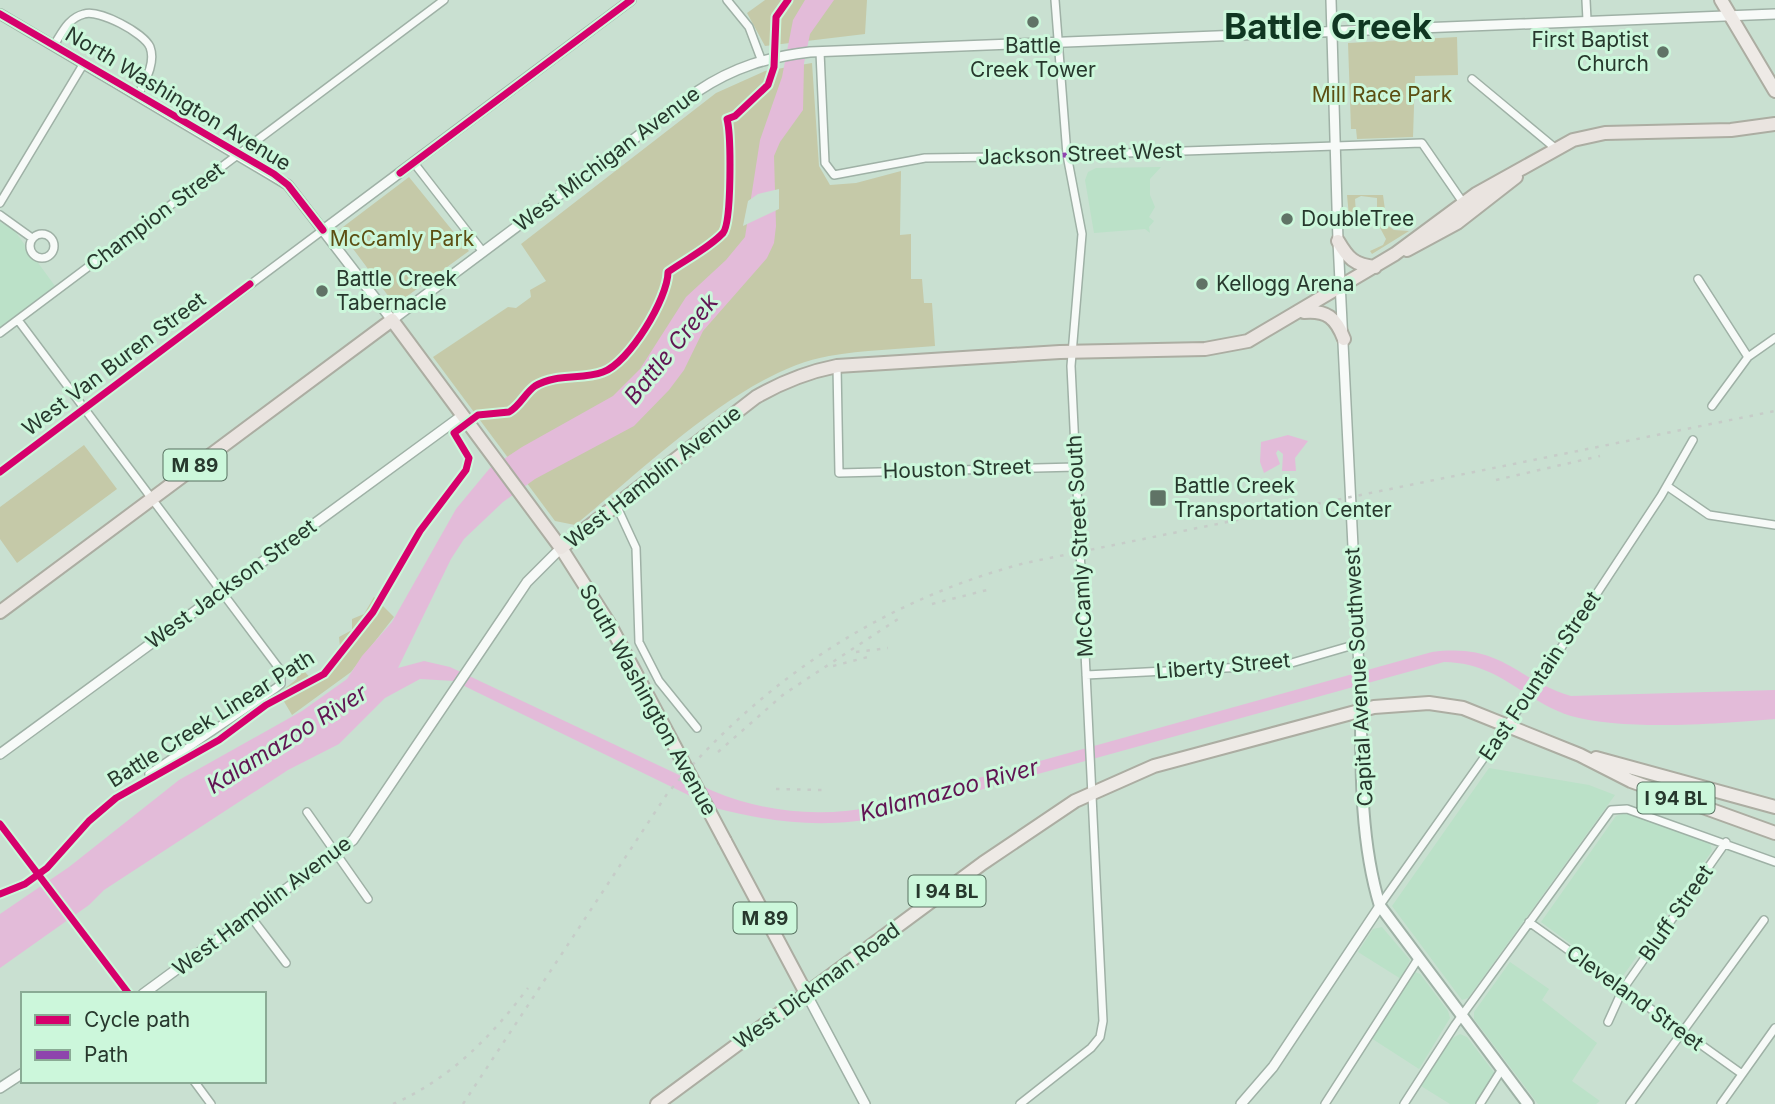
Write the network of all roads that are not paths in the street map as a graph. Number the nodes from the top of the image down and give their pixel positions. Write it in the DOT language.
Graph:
graph roads {
  1 [pos="444,0"];
  2 [pos="631,0"];
  3 [pos="727,0"];
  4 [pos="1055,0"];
  5 [pos="1331,0"];
  6 [pos="1586,0"];
  7 [pos="1721,0"];
  8 [pos="0,14"];
  9 [pos="1775,14"];
  10 [pos="1730,15"];
  11 [pos="1587,20"];
  12 [pos="1333,31"];
  13 [pos="1059,44"];
  14 [pos="54,45"];
  15 [pos="815,52"];
  16 [pos="761,60"];
  17 [pos="84,63"];
  18 [pos="1472,79"];
  19 [pos="1775,91"];
  20 [pos="138,95"];
  21 [pos="1775,124"];
  22 [pos="1334,148"];
  23 [pos="1555,148"];
  24 [pos="239,154"];
  25 [pos="1068,155"];
  26 [pos="999,157"];
  27 [pos="414,163"];
  28 [pos="1526,166"];
  29 [pos="1463,202"];
  30 [pos="0,203"];
  31 [pos="1471,214"];
  32 [pos="0,215"];
  33 [pos="323,230"];
  34 [pos="32,238"];
  35 [pos="1338,240"];
  36 [pos="483,252"];
  37 [pos="1395,254"];
  38 [pos="1375,267"];
  39 [pos="1698,279"];
  40 [pos="1340,289"];
  41 [pos="1300,312"];
  42 [pos="18,320"];
  43 [pos="392,320"];
  44 [pos="0,333"];
  45 [pos="1775,338"];
  46 [pos="1344,340"];
  47 [pos="1071,352"];
  48 [pos="1748,357"];
  49 [pos="837,366"];
  50 [pos="1712,407"];
  51 [pos="85,408"];
  52 [pos="463,415"];
  53 [pos="1693,440"];
  54 [pos="1076,467"];
  55 [pos="0,472"];
  56 [pos="1667,486"];
  57 [pos="151,498"];
  58 [pos="617,507"];
  59 [pos="1775,525"];
  60 [pos="561,548"];
  61 [pos="220,591"];
  62 [pos="0,612"];
  63 [pos="1357,644"];
  64 [pos="1086,675"];
  65 [pos="1361,710"];
  66 [pos="1508,725"];
  67 [pos="697,728"];
  68 [pos="0,754"];
  69 [pos="1580,755"];
  70 [pos="149,774"];
  71 [pos="1091,793"];
  72 [pos="1775,807"];
  73 [pos="307,812"];
  74 [pos="0,824"];
  75 [pos="1775,833"];
  76 [pos="1726,842"];
  77 [pos="335,852"];
  78 [pos="1775,862"];
  79 [pos="368,899"];
  80 [pos="1380,906"];
  81 [pos="251,916"];
  82 [pos="1764,920"];
  83 [pos="1529,922"];
  84 [pos="1418,959"];
  85 [pos="286,963"];
  86 [pos="1623,989"];
  87 [pos="127,992"];
  88 [pos="146,992"];
  89 [pos="807,995"];
  90 [pos="1462,1016"];
  91 [pos="1608,1022"];
  92 [pos="1775,1028"];
  93 [pos="1682,1032"];
  94 [pos="1502,1069"];
  95 [pos="21,1074"];
  96 [pos="1742,1074"];
  97 [pos="195,1083"];
  98 [pos="0,1088"];
  99 [pos="206,1103"];
  100 [pos="657,1104"];
  101 [pos="865,1104"];
  102 [pos="1020,1104"];
  103 [pos="1241,1104"];
  104 [pos="1325,1104"];
  105 [pos="1404,1104"];
  106 [pos="1480,1104"];
  107 [pos="1528,1104"];
  108 [pos="1630,1104"];
  109 [pos="1721,1104"];
  1 -- 24 [label="street, Champion Street"];
  2 -- 27 [label="street, West Van Buren Street"];
  3 -- 16 [label="street"];
  4 -- 13 [label="street, McCamly Street South"];
  5 -- 12 [label="street, Capital Avenue Southwest"];
  6 -- 11 [label="street"];
  7 -- 10 [label="main road"];
  8 -- 14 [label="street, North Washington Avenue"];
  9 -- 10 [label="street, West Michigan Avenue"];
  10 -- 11 [label="street, West Michigan Avenue"];
  10 -- 19 [label="main road"];
  11 -- 12 [label="street, West Michigan Avenue"];
  12 -- 13 [label="street, West Michigan Avenue"];
  12 -- 22 [label="street, Capital Avenue Southwest"];
  13 -- 15 [label="street, West Michigan Avenue"];
  13 -- 25 [label="street, McCamly Street South"];
  14 -- 17 [label="street, North Washington Avenue"];
  14 -- 20 [label="street"];
  15 -- 16 [label="street, West Michigan Avenue"];
  15 -- 26 [label="street, Jackson Street West"];
  16 -- 36 [label="street, West Michigan Avenue"];
  17 -- 20 [label="street, North Washington Avenue"];
  17 -- 30 [label="street"];
  18 -- 23 [label="street"];
  20 -- 24 [label="street, North Washington Avenue"];
  21 -- 23 [label="highway"];
  22 -- 25 [label="street, Jackson Street West"];
  22 -- 29 [label="street, Jackson Street West"];
  22 -- 35 [label="street, Capital Avenue Southwest"];
  23 -- 28 [label="highway"];
  24 -- 33 [label="street, North Washington Avenue"];
  24 -- 42 [label="street, Champion Street"];
  25 -- 26 [label="street, Jackson Street West"];
  25 -- 47 [label="street, McCamly Street South"];
  27 -- 33 [label="street, West Van Buren Street"];
  27 -- 36 [label="street"];
  28 -- 29 [label="highway"];
  28 -- 31 [label="highway"];
  29 -- 31 [label="street"];
  29 -- 37 [label="highway"];
  31 -- 37 [label="highway"];
  32 -- 34 [label="street"];
  33 -- 43 [label="street, North Washington Avenue"];
  33 -- 51 [label="street, West Van Buren Street"];
  35 -- 38 [label="highway"];
  35 -- 40 [label="street, Capital Avenue Southwest"];
  36 -- 43 [label="street, West Michigan Avenue"];
  37 -- 38 [label="highway, West Hamblin Avenue"];
  38 -- 40 [label="highway, West Hamblin Avenue"];
  39 -- 48 [label="street"];
  40 -- 41 [label="highway, West Hamblin Avenue"];
  40 -- 46 [label="street, Capital Avenue Southwest"];
  41 -- 46 [label="highway"];
  41 -- 47 [label="highway, West Hamblin Avenue"];
  42 -- 44 [label="street, Champion Street"];
  42 -- 51 [label="street"];
  43 -- 52 [label="highway, South Washington Avenue / M 89"];
  43 -- 57 [label="highway, West Michigan Avenue / M 89"];
  45 -- 48 [label="street"];
  46 -- 63 [label="street, Capital Avenue Southwest"];
  47 -- 49 [label="highway, West Hamblin Avenue"];
  47 -- 54 [label="street, McCamly Street South"];
  48 -- 50 [label="street"];
  49 -- 54 [label="street, Houston Street"];
  49 -- 58 [label="highway, West Hamblin Avenue"];
  51 -- 55 [label="street, West Van Buren Street"];
  51 -- 57 [label="street"];
  52 -- 60 [label="highway, South Washington Avenue / M 89"];
  52 -- 61 [label="street, West Jackson Street"];
  53 -- 56 [label="street, East Fountain Street"];
  54 -- 64 [label="street, McCamly Street South"];
  56 -- 59 [label="street"];
  56 -- 66 [label="street, East Fountain Street"];
  57 -- 61 [label="street"];
  57 -- 62 [label="highway, West Michigan Avenue / M 89"];
  58 -- 60 [label="highway, West Hamblin Avenue"];
  58 -- 67 [label="street"];
  60 -- 77 [label="street, West Hamblin Avenue"];
  60 -- 89 [label="main road, South Washington Avenue / M 89, bridge"];
  61 -- 68 [label="street, West Jackson Street"];
  61 -- 70 [label="street"];
  63 -- 64 [label="street, Liberty Street"];
  63 -- 65 [label="street, Capital Avenue Southwest"];
  64 -- 71 [label="street, McCamly Street South"];
  65 -- 66 [label="main road, I 94 BL"];
  65 -- 71 [label="main road, West Dickman Road / I 94 BL"];
  65 -- 80 [label="main road, Capital Avenue Southwest"];
  66 -- 69 [label="main road, I 94 BL"];
  66 -- 80 [label="street, East Fountain Street"];
  69 -- 72 [label="main road, I 94 BL"];
  69 -- 75 [label="main road, I 94 BL"];
  71 -- 89 [label="main road, West Dickman Road / I 94 BL"];
  71 -- 102 [label="street, McCamly Street South"];
  73 -- 77 [label="street"];
  74 -- 87 [label="street"];
  76 -- 78 [label="street"];
  76 -- 83 [label="street"];
  76 -- 86 [label="street, Bluff Street"];
  77 -- 79 [label="street"];
  77 -- 81 [label="street, West Hamblin Avenue"];
  80 -- 84 [label="main road, Capital Avenue Southwest"];
  80 -- 103 [label="street"];
  81 -- 85 [label="street"];
  81 -- 88 [label="street, West Hamblin Avenue"];
  82 -- 93 [label="street"];
  83 -- 86 [label="street, Cleveland Street"];
  83 -- 90 [label="street"];
  84 -- 90 [label="main road, Capital Avenue Southwest"];
  84 -- 104 [label="street"];
  86 -- 91 [label="street, Bluff Street"];
  86 -- 93 [label="street, Cleveland Street"];
  89 -- 100 [label="main road, West Dickman Road / I 94 BL"];
  89 -- 101 [label="street, South Washington Avenue"];
  90 -- 94 [label="main road, Capital Avenue Southwest"];
  90 -- 105 [label="street"];
  92 -- 96 [label="street"];
  93 -- 96 [label="street, Cleveland Street"];
  93 -- 108 [label="street"];
  94 -- 106 [label="street"];
  94 -- 107 [label="main road, Capital Avenue Southwest"];
  95 -- 98 [label="street"];
  96 -- 109 [label="street"];
  97 -- 99 [label="street"];
}
